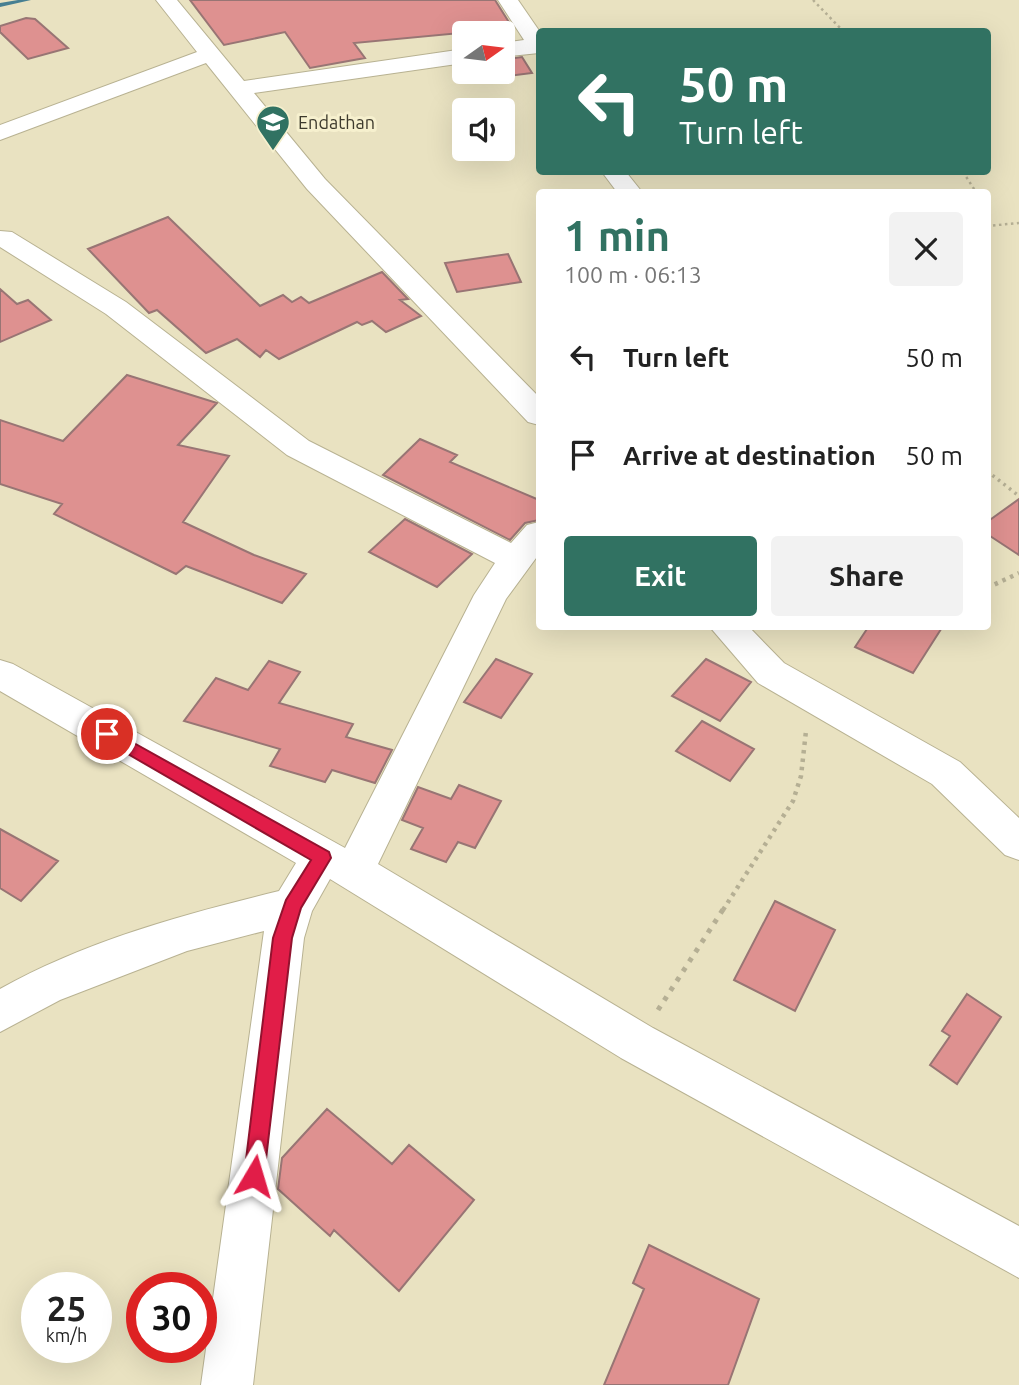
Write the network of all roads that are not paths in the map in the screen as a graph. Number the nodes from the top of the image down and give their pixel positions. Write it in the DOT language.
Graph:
graph roads {
  1 [pos="166,0"];
  2 [pos="508,0"];
  3 [pos="536,42"];
  4 [pos="536,46"];
  5 [pos="515,49"];
  6 [pos="211,54"];
  7 [pos="452,58"];
  8 [pos="240,88"];
  9 [pos="0,133"];
  10 [pos="1,238"];
  11 [pos="536,412"];
  12 [pos="527,546"];
  13 [pos="730,630"];
  14 [pos="0,674"];
  15 [pos="1019,842"];
  16 [pos="338,864"];
  17 [pos="292,906"];
  18 [pos="0,1012"];
  19 [pos="1019,1253"];
  20 [pos="227,1385"];
  1 -- 6 [label="street"];
  2 -- 3 [label="street"];
  4 -- 5 [label="street"];
  6 -- 8 [label="street"];
  6 -- 9 [label="street"];
  7 -- 8 [label="street"];
  8 -- 11 [label="street"];
  10 -- 12 [label="street"];
  12 -- 16 [label="street"];
  13 -- 15 [label="street"];
  14 -- 16 [label="street"];
  16 -- 17 [label="street"];
  16 -- 19 [label="street"];
  17 -- 18 [label="street"];
  17 -- 20 [label="street"];
}
